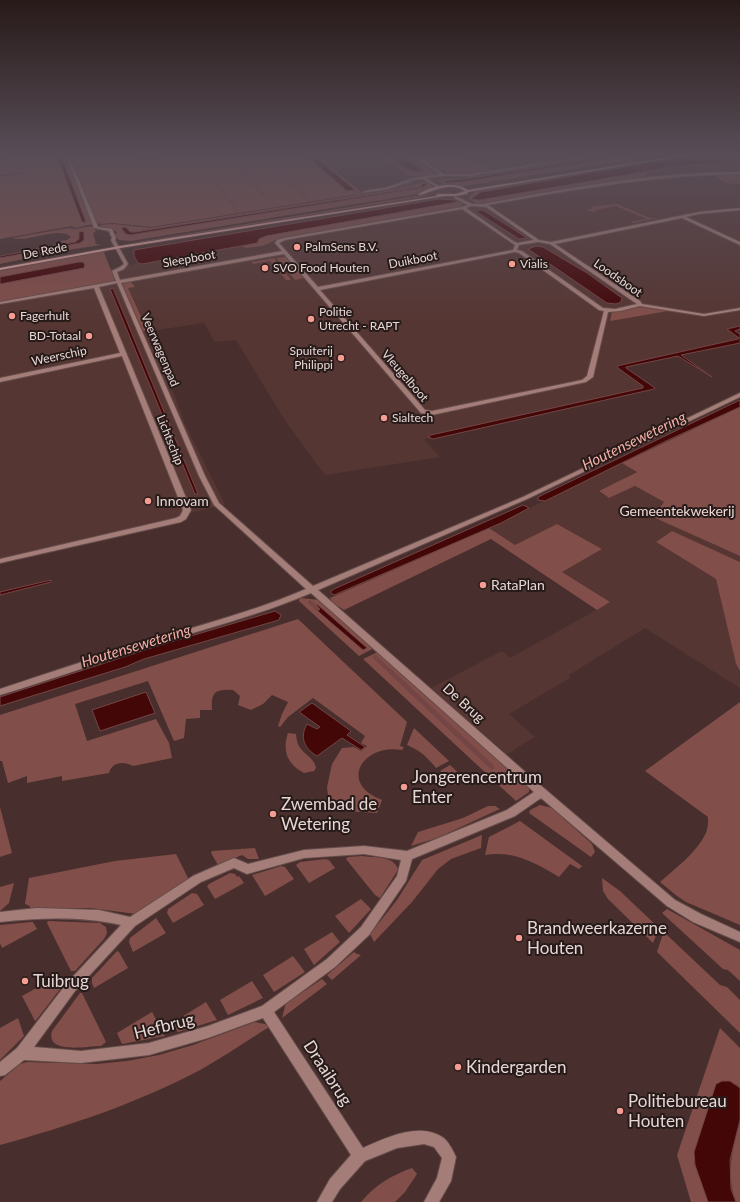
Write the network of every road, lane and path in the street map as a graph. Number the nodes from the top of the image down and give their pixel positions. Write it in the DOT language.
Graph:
graph roads {
  1 [pos="88,209"];
  2 [pos="336,209"];
  3 [pos="349,209"];
  4 [pos="457,209"];
  5 [pos="465,209"];
  6 [pos="492,209"];
  7 [pos="731,209"];
  8 [pos="683,216"];
  9 [pos="538,241"];
  10 [pos="551,243"];
  11 [pos="517,244"];
  12 [pos="740,244"];
  13 [pos="118,246"];
  14 [pos="515,250"];
  15 [pos="285,252"];
  16 [pos="0,265"];
  17 [pos="0,270"];
  18 [pos="119,282"];
  19 [pos="96,286"];
  20 [pos="316,289"];
  21 [pos="0,303"];
  22 [pos="640,305"];
  23 [pos="740,309"];
  24 [pos="606,311"];
  25 [pos="123,354"];
  26 [pos="0,380"];
  27 [pos="740,396"];
  28 [pos="196,461"];
  29 [pos="0,561"];
  30 [pos="313,590"];
  31 [pos="0,692"];
  32 [pos="541,792"];
  33 [pos="407,856"];
  34 [pos="0,917"];
  35 [pos="131,922"];
  36 [pos="740,937"];
  37 [pos="266,1011"];
  38 [pos="22,1053"];
  39 [pos="0,1070"];
  40 [pos="360,1156"];
  41 [pos="324,1202"];
  42 [pos="430,1202"];
  1 -- 13 [label="street"];
  2 -- 13 [label="main road, De Rede"];
  3 -- 13 [label="main road, De Rede"];
  4 -- 15 [label="street"];
  5 -- 11 [label="street"];
  6 -- 9 [label="street, Loodsboot"];
  7 -- 8 [label="street"];
  8 -- 10 [label="street"];
  8 -- 12 [label="street"];
  9 -- 10 [label="street, Loodsboot"];
  9 -- 11 [label="street, Loodsboot"];
  10 -- 22 [label="street, Loodsboot"];
  11 -- 14 [label="street"];
  13 -- 16 [label="main road, De Rede"];
  13 -- 17 [label="main road, De Rede"];
  13 -- 18 [label="street"];
  14 -- 20 [label="street, Duikboot"];
  14 -- 24 [label="street"];
  15 -- 18 [label="street, Sleepboot"];
  15 -- 20 [label="street, Vleugelboot"];
  18 -- 19 [label="street, Sleepboot"];
  18 -- 28 [label="street, Veerwagenpad"];
  19 -- 21 [label="street"];
  19 -- 25 [label="street, Lichtschip"];
  20 -- 24 [label="street, Vleugelboot"];
  22 -- 23 [label="street"];
  22 -- 24 [label="street, Loodsboot"];
  25 -- 26 [label="street, Weerschip"];
  25 -- 29 [label="street, Lichtschip"];
  27 -- 30 [label="street"];
  28 -- 30 [label="street, De Brug"];
  30 -- 31 [label="street"];
  30 -- 32 [label="street, De Brug"];
  32 -- 33 [label="street"];
  32 -- 36 [label="street, De Brug"];
  33 -- 35 [label="street"];
  33 -- 37 [label="street, Hefbrug"];
  34 -- 35 [label="street"];
  35 -- 38 [label="street"];
  37 -- 38 [label="street, Hefbrug"];
  37 -- 40 [label="street, Draaibrug"];
  38 -- 39 [label="street"];
  40 -- 41 [label="street"];
  40 -- 42 [label="street"];
}
